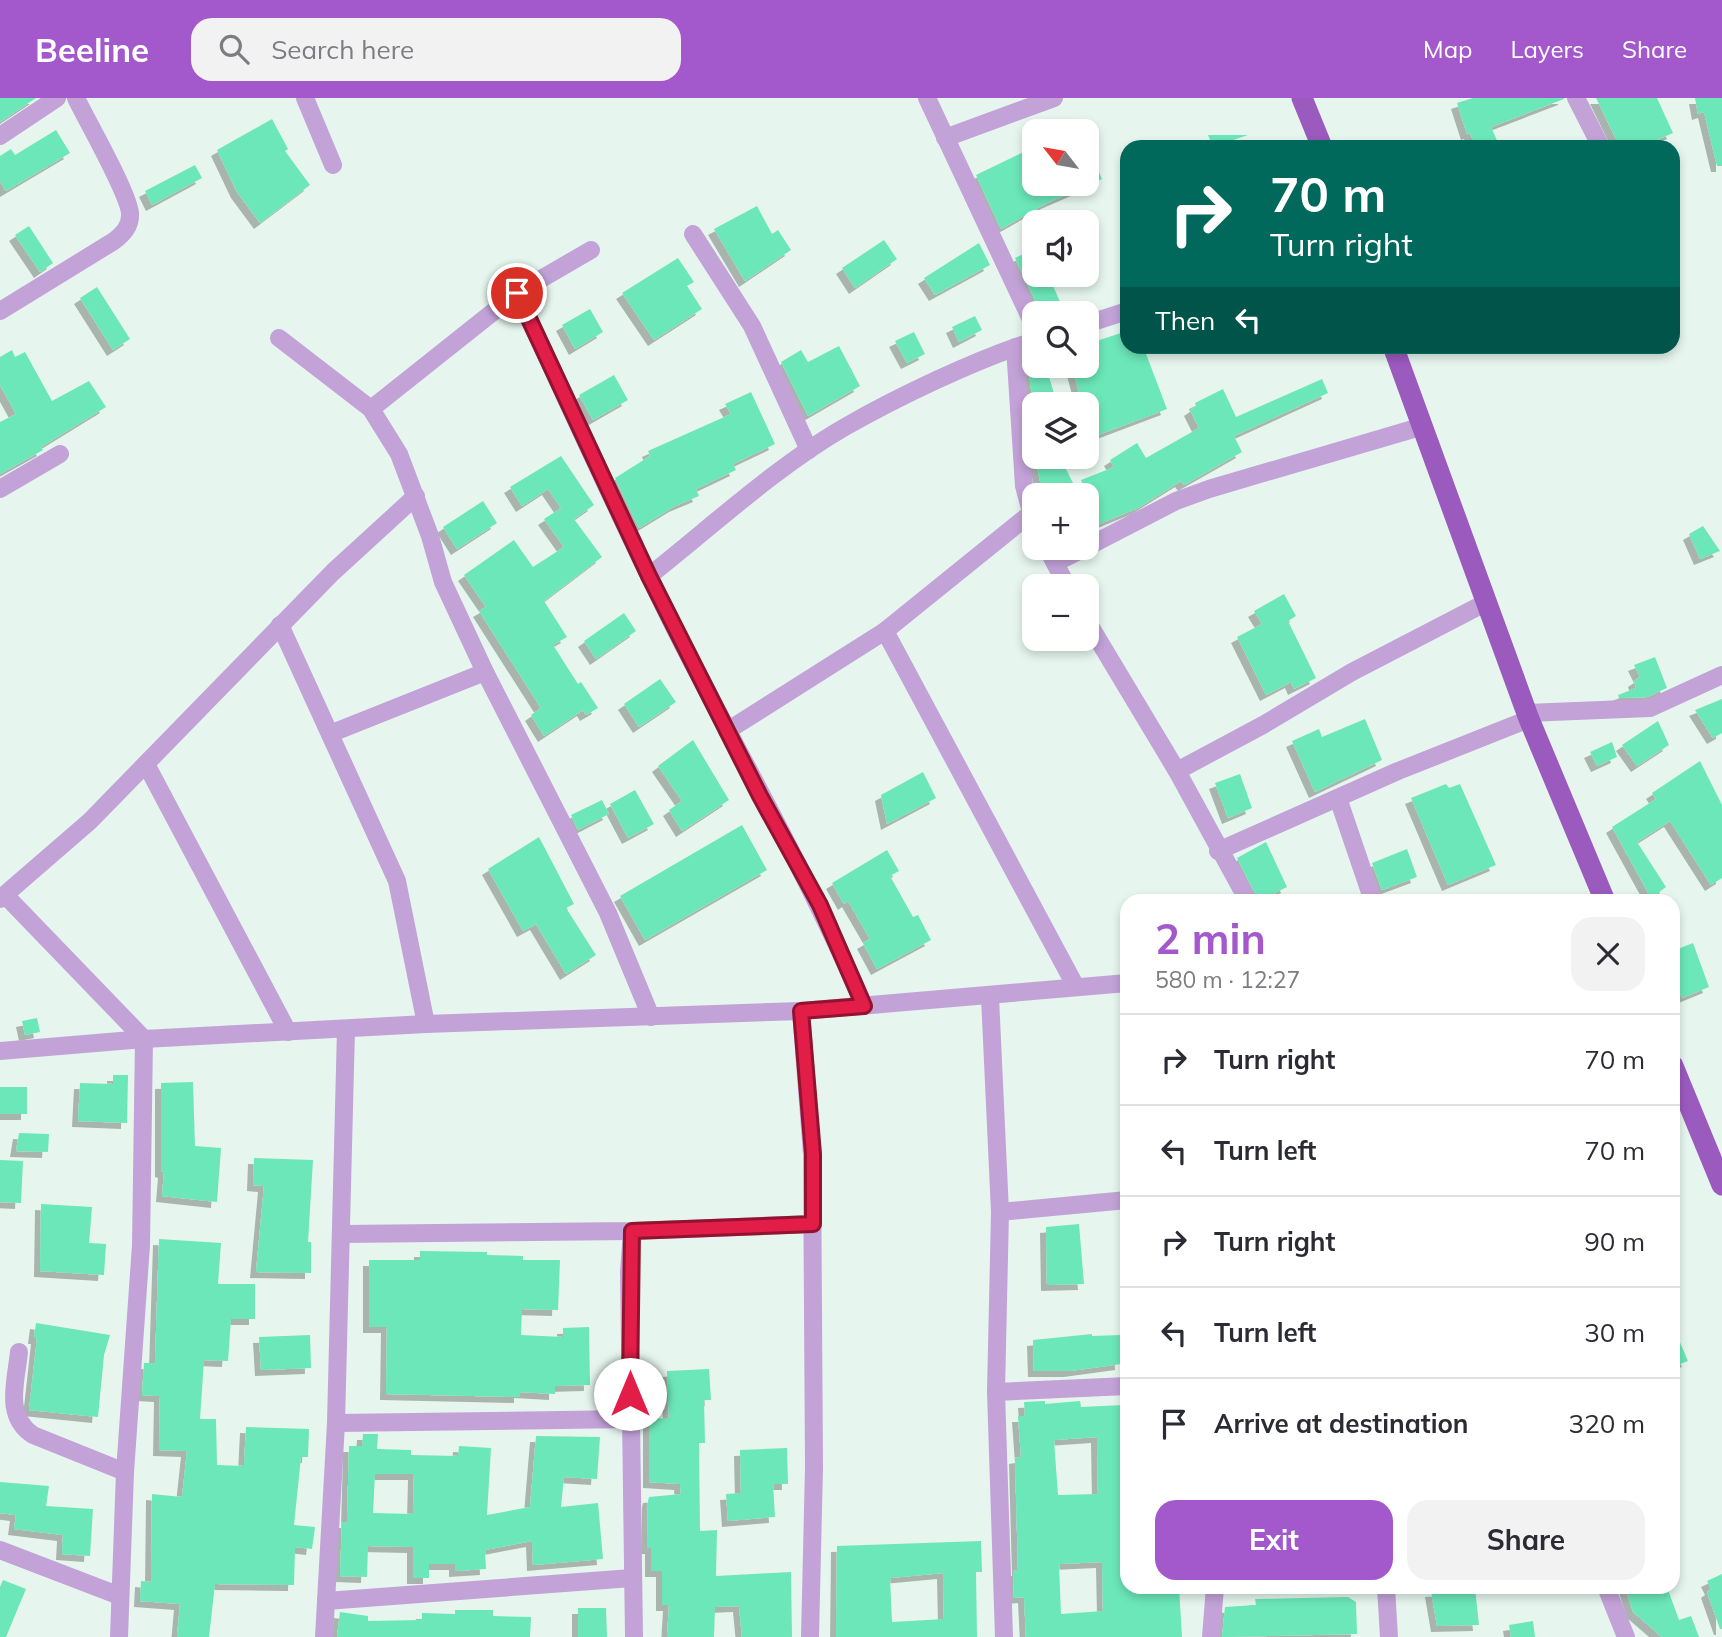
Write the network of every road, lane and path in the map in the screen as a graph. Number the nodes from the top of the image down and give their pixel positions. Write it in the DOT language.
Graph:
graph roads {
  1 [pos="57,98"];
  2 [pos="76,98"];
  3 [pos="305,98"];
  4 [pos="927,98"];
  5 [pos="1054,98"];
  6 [pos="1302,98"];
  7 [pos="1576,98"];
  8 [pos="0,136"];
  9 [pos="945,138"];
  10 [pos="1319,140"];
  11 [pos="1597,140"];
  12 [pos="333,165"];
  13 [pos="693,234"];
  14 [pos="591,250"];
  15 [pos="517,293"];
  16 [pos="1022,301"];
  17 [pos="0,311"];
  18 [pos="1120,313"];
  19 [pos="1099,320"];
  20 [pos="279,338"];
  21 [pos="1022,345"];
  22 [pos="1015,347"];
  23 [pos="1396,354"];
  24 [pos="371,410"];
  25 [pos="1420,426"];
  26 [pos="810,450"];
  27 [pos="60,454"];
  28 [pos="1024,483"];
  29 [pos="0,489"];
  30 [pos="416,496"];
  31 [pos="1022,527"];
  32 [pos="1099,540"];
  33 [pos="649,576"];
  34 [pos="1487,602"];
  35 [pos="280,625"];
  36 [pos="885,631"];
  37 [pos="1099,641"];
  38 [pos="485,672"];
  39 [pos="1722,675"];
  40 [pos="1528,716"];
  41 [pos="727,731"];
  42 [pos="332,733"];
  43 [pos="146,764"];
  44 [pos="1177,771"];
  45 [pos="1338,798"];
  46 [pos="1218,851"];
  47 [pos="1244,894"];
  48 [pos="1371,894"];
  49 [pos="1602,894"];
  50 [pos="3,897"];
  51 [pos="1120,984"];
  52 [pos="1076,987"];
  53 [pos="990,997"];
  54 [pos="864,1006"];
  55 [pos="801,1011"];
  56 [pos="651,1017"];
  57 [pos="426,1024"];
  58 [pos="346,1028"];
  59 [pos="288,1032"];
  60 [pos="144,1039"];
  61 [pos="0,1051"];
  62 [pos="1680,1083"];
  63 [pos="1721,1182"];
  64 [pos="1120,1201"];
  65 [pos="1000,1212"];
  66 [pos="813,1224"];
  67 [pos="632,1231"];
  68 [pos="342,1234"];
  69 [pos="19,1352"];
  70 [pos="1120,1386"];
  71 [pos="996,1392"];
  72 [pos="631,1419"];
  73 [pos="336,1423"];
  74 [pos="125,1472"];
  75 [pos="0,1549"];
  76 [pos="632,1578"];
  77 [pos="1214,1594"];
  78 [pos="1386,1594"];
  79 [pos="1609,1594"];
  80 [pos="120,1595"];
  81 [pos="326,1601"];
  82 [pos="119,1637"];
  83 [pos="324,1637"];
  84 [pos="634,1637"];
  85 [pos="810,1637"];
  86 [pos="1004,1637"];
  87 [pos="1211,1637"];
  88 [pos="1389,1637"];
  89 [pos="1626,1637"];
  1 -- 8 [label="street"];
  2 -- 17 [label="street"];
  3 -- 12 [label="street"];
  4 -- 9 [label="street"];
  5 -- 9 [label="street"];
  6 -- 10 [label="main road"];
  7 -- 11 [label="street"];
  9 -- 16 [label="street"];
  13 -- 26 [label="street"];
  14 -- 15 [label="street"];
  15 -- 24 [label="street"];
  15 -- 33 [label="street"];
  18 -- 19 [label="street"];
  20 -- 24 [label="street"];
  21 -- 22 [label="street"];
  22 -- 26 [label="street"];
  22 -- 28 [label="street"];
  23 -- 25 [label="main road"];
  24 -- 30 [label="street"];
  25 -- 32 [label="street"];
  25 -- 34 [label="main road"];
  26 -- 33 [label="street"];
  27 -- 29 [label="street"];
  30 -- 35 [label="street"];
  30 -- 38 [label="street"];
  31 -- 36 [label="street"];
  33 -- 41 [label="street"];
  34 -- 40 [label="main road"];
  34 -- 44 [label="street"];
  35 -- 42 [label="street"];
  35 -- 43 [label="street"];
  36 -- 41 [label="street"];
  36 -- 52 [label="street"];
  37 -- 44 [label="street"];
  38 -- 42 [label="street"];
  38 -- 56 [label="street"];
  39 -- 40 [label="street"];
  40 -- 45 [label="street"];
  40 -- 49 [label="main road"];
  41 -- 54 [label="street"];
  42 -- 57 [label="street"];
  43 -- 50 [label="street"];
  43 -- 59 [label="street"];
  44 -- 46 [label="street"];
  45 -- 46 [label="street"];
  45 -- 48 [label="street"];
  46 -- 47 [label="street"];
  50 -- 60 [label="street"];
  51 -- 52 [label="street"];
  52 -- 53 [label="street"];
  53 -- 54 [label="street"];
  53 -- 65 [label="street"];
  54 -- 55 [label="street"];
  55 -- 56 [label="street"];
  55 -- 66 [label="street"];
  56 -- 57 [label="street"];
  57 -- 58 [label="street"];
  58 -- 59 [label="street"];
  58 -- 68 [label="street"];
  59 -- 60 [label="street"];
  60 -- 61 [label="street"];
  60 -- 74 [label="street"];
  62 -- 63 [label="main road"];
  64 -- 65 [label="street"];
  65 -- 71 [label="street"];
  66 -- 67 [label="street"];
  66 -- 85 [label="street"];
  67 -- 68 [label="street"];
  67 -- 72 [label="street"];
  68 -- 73 [label="street"];
  69 -- 74 [label="street"];
  70 -- 71 [label="street"];
  71 -- 86 [label="street"];
  72 -- 73 [label="street"];
  72 -- 76 [label="street"];
  73 -- 81 [label="street"];
  74 -- 80 [label="street"];
  75 -- 80 [label="street"];
  76 -- 81 [label="street"];
  76 -- 84 [label="street"];
  77 -- 87 [label="street"];
  78 -- 88 [label="street"];
  79 -- 89 [label="street"];
  80 -- 82 [label="street"];
  81 -- 83 [label="street"];
}
